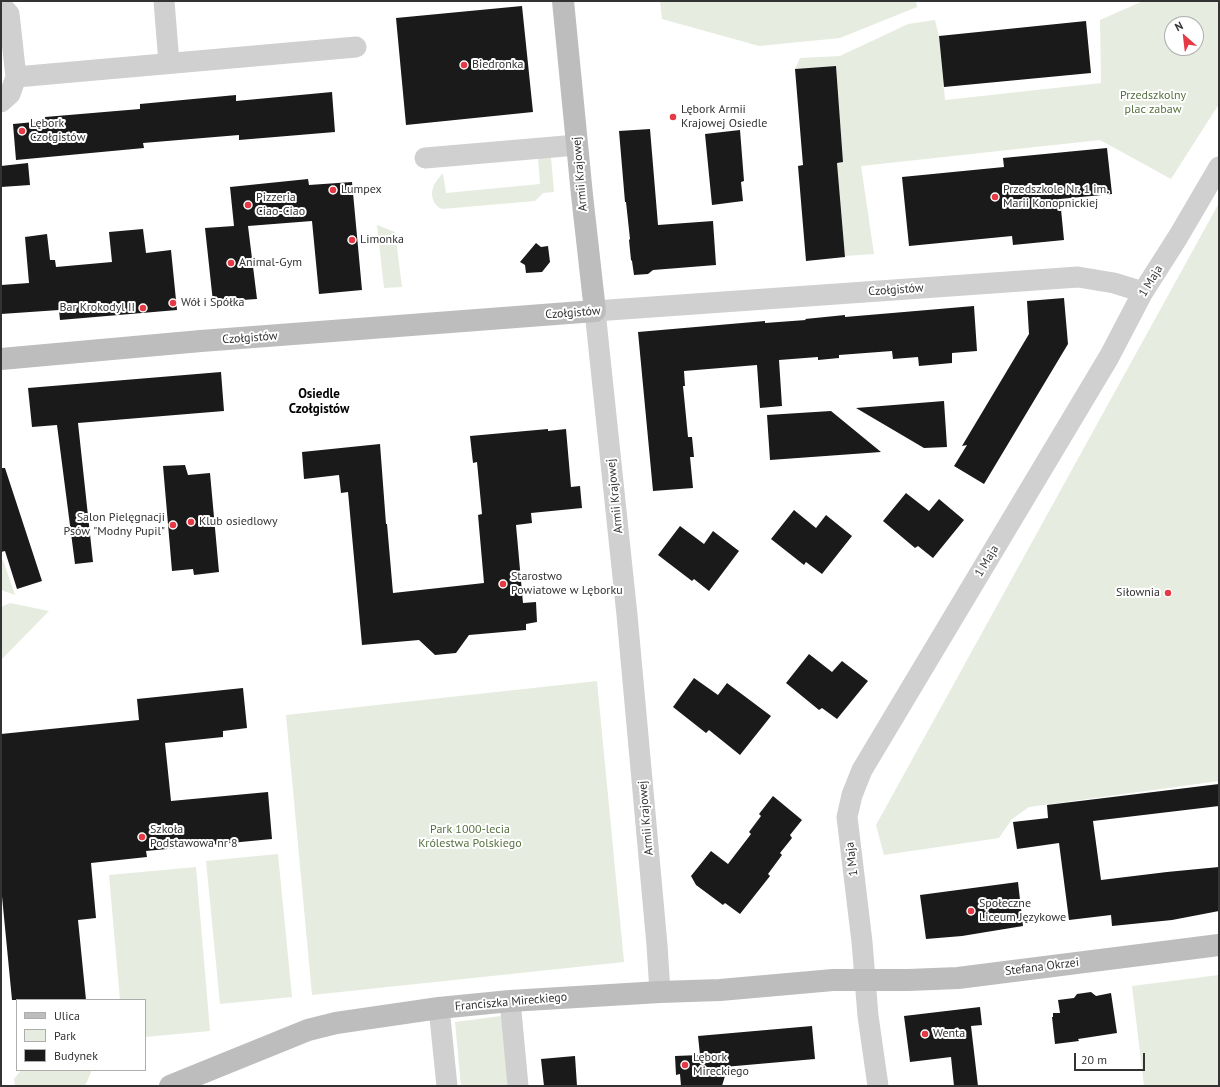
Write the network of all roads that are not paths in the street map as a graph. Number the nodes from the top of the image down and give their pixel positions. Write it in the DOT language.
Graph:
graph roads {
  1 [pos="164,1"];
  2 [pos="563,1"];
  3 [pos="1,5"];
  4 [pos="356,47"];
  5 [pos="169,63"];
  6 [pos="16,77"];
  7 [pos="1,102"];
  8 [pos="577,145"];
  9 [pos="425,158"];
  10 [pos="1219,167"];
  11 [pos="1143,292"];
  12 [pos="595,311"];
  13 [pos="1,359"];
  14 [pos="1219,945"];
  15 [pos="865,980"];
  16 [pos="660,992"];
  17 [pos="510,1001"];
  18 [pos="439,1008"];
  19 [pos="170,1086"];
  20 [pos="447,1086"];
  21 [pos="518,1086"];
  22 [pos="878,1086"];
  1 -- 5 [label="street"];
  2 -- 8 [label="street, Armii Krajowej"];
  3 -- 6 [label="street"];
  4 -- 5 [label="street"];
  5 -- 6 [label="street"];
  6 -- 7 [label="street"];
  8 -- 9 [label="street"];
  8 -- 12 [label="street, Armii Krajowej"];
  10 -- 11 [label="street, 1 Maja"];
  11 -- 12 [label="street, Czołgistów"];
  11 -- 15 [label="street, 1 Maja"];
  12 -- 13 [label="street, Czołgistów"];
  12 -- 16 [label="street, Armii Krajowej"];
  14 -- 15 [label="street, Stefana Okrzei"];
  15 -- 16 [label="street, Franciszka Mireckiego"];
  15 -- 22 [label="street, 1 Maja"];
  16 -- 17 [label="street, Franciszka Mireckiego"];
  17 -- 18 [label="street, Franciszka Mireckiego"];
  17 -- 21 [label="street"];
  18 -- 19 [label="street, Franciszka Mireckiego"];
  18 -- 20 [label="street"];
}
